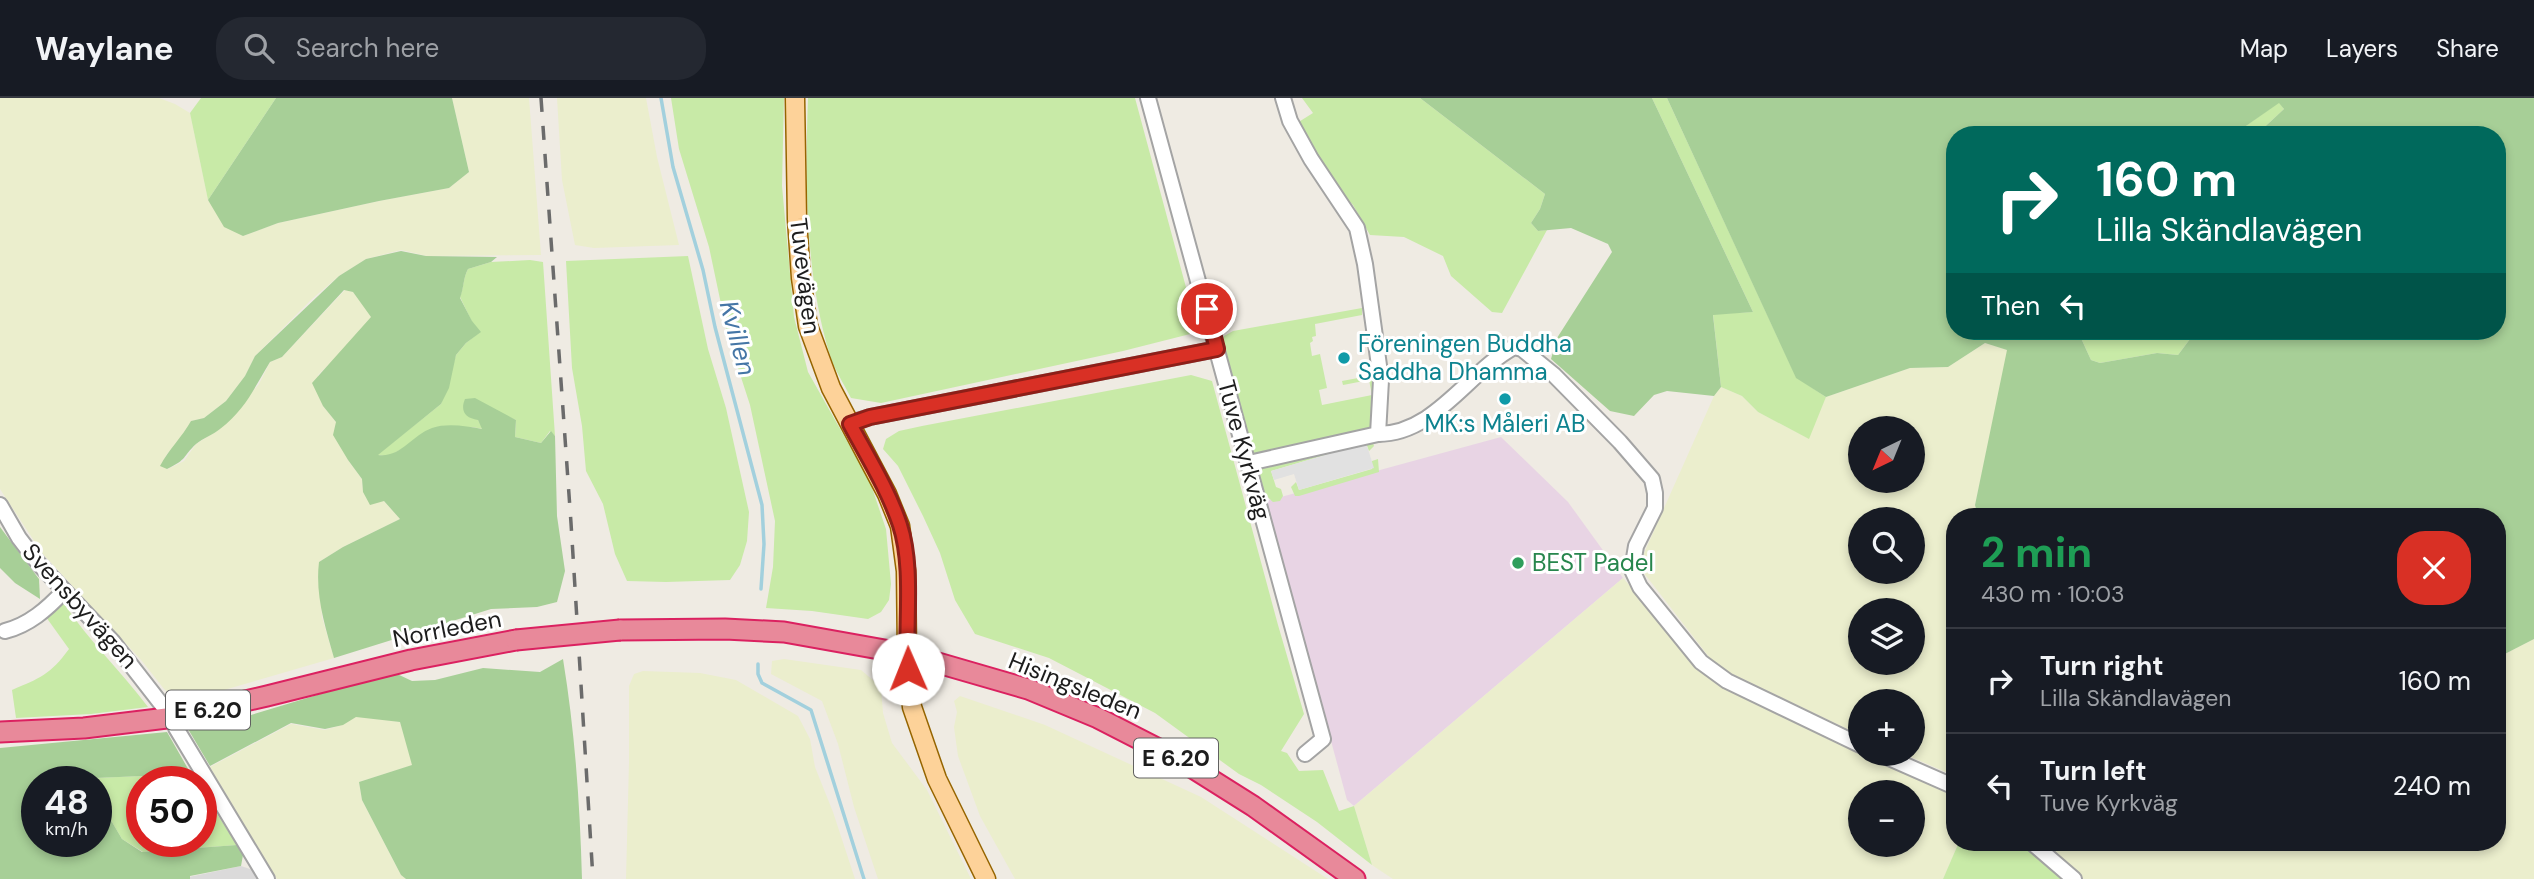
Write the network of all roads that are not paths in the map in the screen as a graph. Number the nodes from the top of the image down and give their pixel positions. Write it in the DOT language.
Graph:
graph roads {
  1 [pos="795,98"];
  2 [pos="1148,98"];
  3 [pos="1283,98"];
  4 [pos="1217,349"];
  5 [pos="850,424"];
  6 [pos="1378,434"];
  7 [pos="1249,463"];
  8 [pos="0,505"];
  9 [pos="64,591"];
  10 [pos="5,631"];
  11 [pos="907,654"];
  12 [pos="162,705"];
  13 [pos="176,728"];
  14 [pos="0,732"];
  15 [pos="1848,739"];
  16 [pos="1305,754"];
  17 [pos="1907,766"];
  18 [pos="1946,783"];
  19 [pos="2041,851"];
  20 [pos="267,879"];
  21 [pos="986,879"];
  22 [pos="1355,879"];
  23 [pos="2074,879"];
  1 -- 5 [label="main road, Tuvevägen"];
  2 -- 4 [label="street, Tuve Kyrkväg"];
  3 -- 6 [label="street"];
  4 -- 5 [label="street"];
  4 -- 7 [label="street, Tuve Kyrkväg"];
  5 -- 11 [label="main road, Tuvevägen"];
  6 -- 7 [label="street"];
  6 -- 15 [label="street"];
  7 -- 16 [label="street, Tuve Kyrkväg"];
  8 -- 9 [label="street, Svensbyvägen"];
  9 -- 10 [label="street"];
  9 -- 12 [label="street, Svensbyvägen"];
  11 -- 14 [label="highway, Norrleden / E 6.20, bridge"];
  11 -- 21 [label="main road, Tuvevägen"];
  11 -- 22 [label="highway, Hisingsleden / E 6.20"];
  13 -- 20 [label="street"];
  17 -- 18 [label="street"];
  19 -- 23 [label="street"];
}
